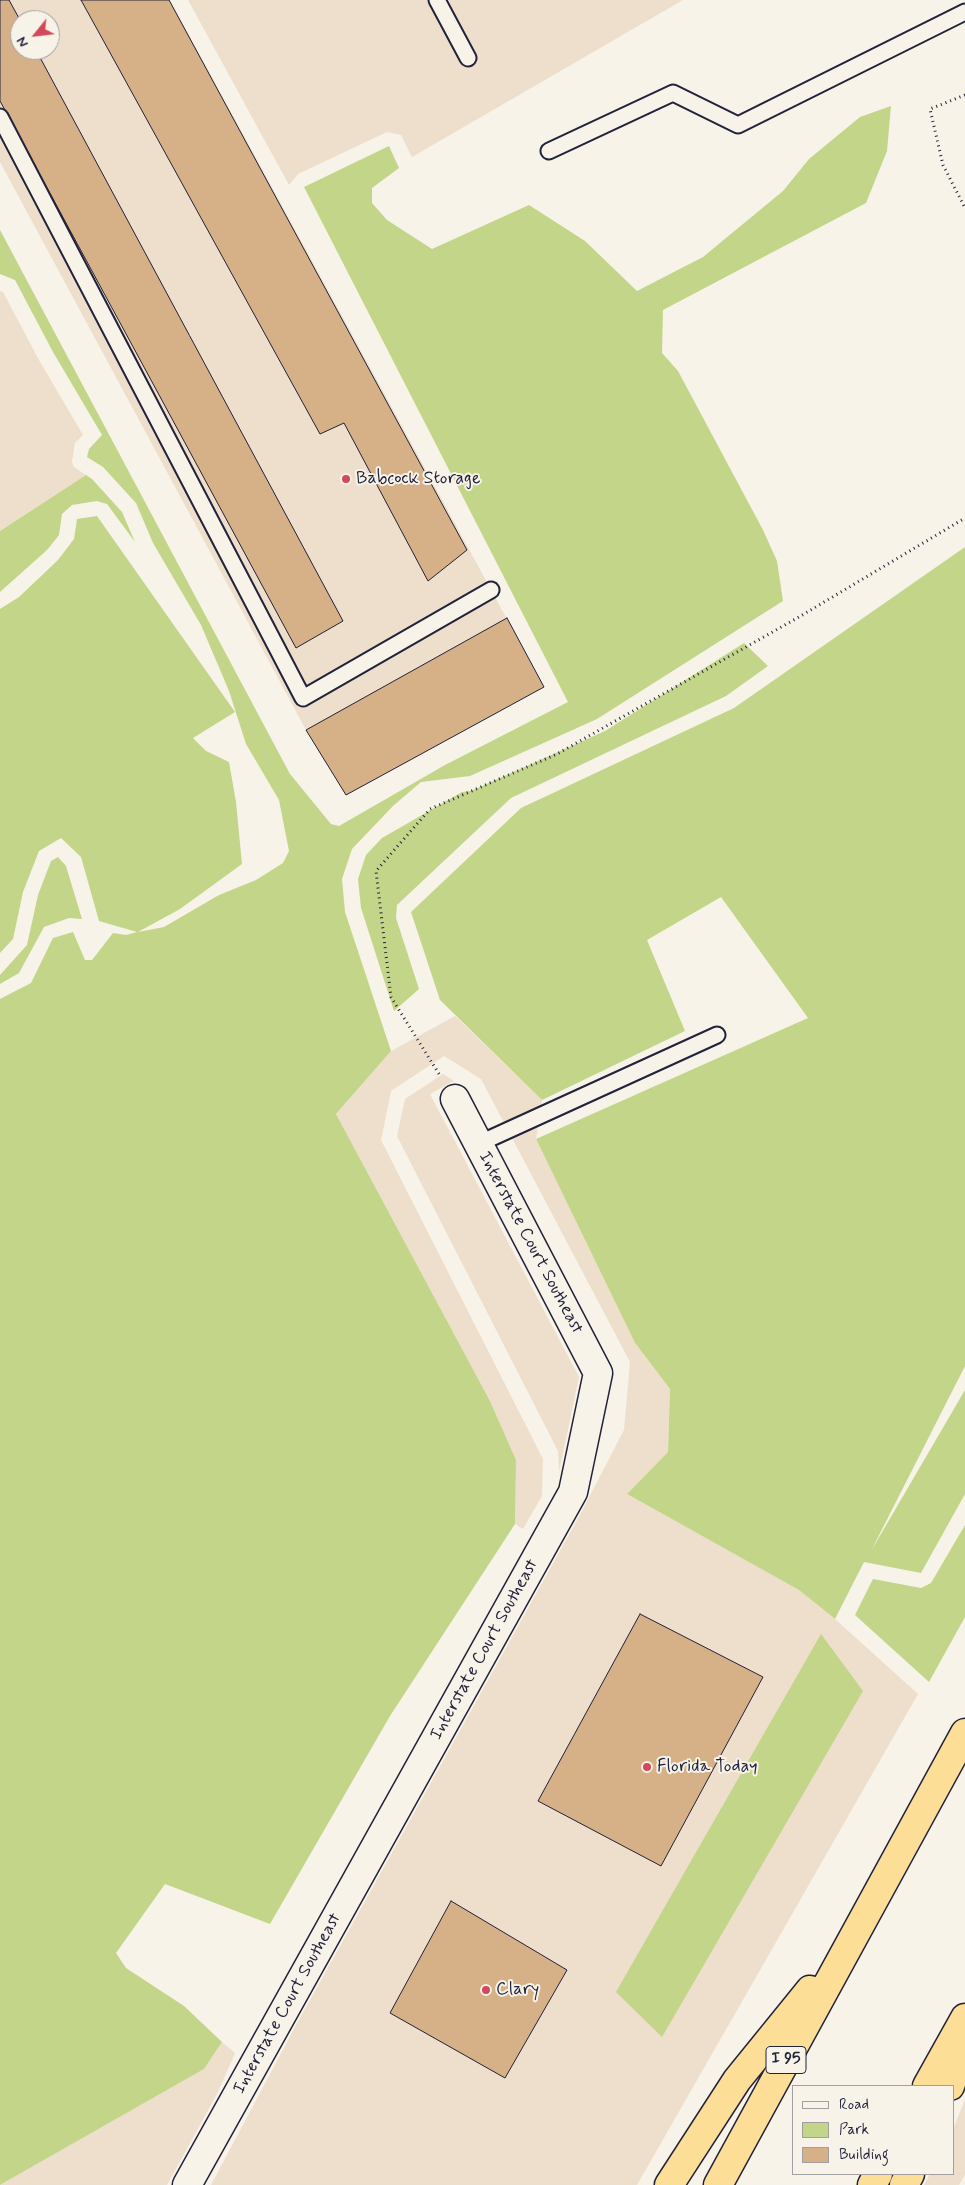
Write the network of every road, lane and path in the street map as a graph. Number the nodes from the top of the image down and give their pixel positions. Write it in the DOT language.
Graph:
graph roads {
  1 [pos="437,0"];
  2 [pos="965,12"];
  3 [pos="468,58"];
  4 [pos="965,95"];
  5 [pos="0,118"];
  6 [pos="549,151"];
  7 [pos="965,208"];
  8 [pos="965,518"];
  9 [pos="491,590"];
  10 [pos="717,1035"];
  11 [pos="455,1099"];
  12 [pos="478,1144"];
  13 [pos="965,1733"];
  14 [pos="855,1934"];
  15 [pos="965,2018"];
  16 [pos="965,2046"];
  17 [pos="928,2085"];
  18 [pos="950,2085"];
  19 [pos="187,2185"];
  20 [pos="669,2185"];
  21 [pos="718,2185"];
  1 -- 3 [label="lane"];
  2 -- 6 [label="lane"];
  4 -- 7 [label="path"];
  5 -- 9 [label="lane"];
  8 -- 11 [label="path"];
  10 -- 12 [label="lane"];
  11 -- 12 [label="street, Interstate Court Southeast"];
  12 -- 19 [label="street, Interstate Court Southeast"];
  13 -- 14 [label="highway, I 95"];
  14 -- 20 [label="highway"];
  14 -- 21 [label="highway, I 95"];
  15 -- 17 [label="highway"];
  16 -- 18 [label="highway"];
}
